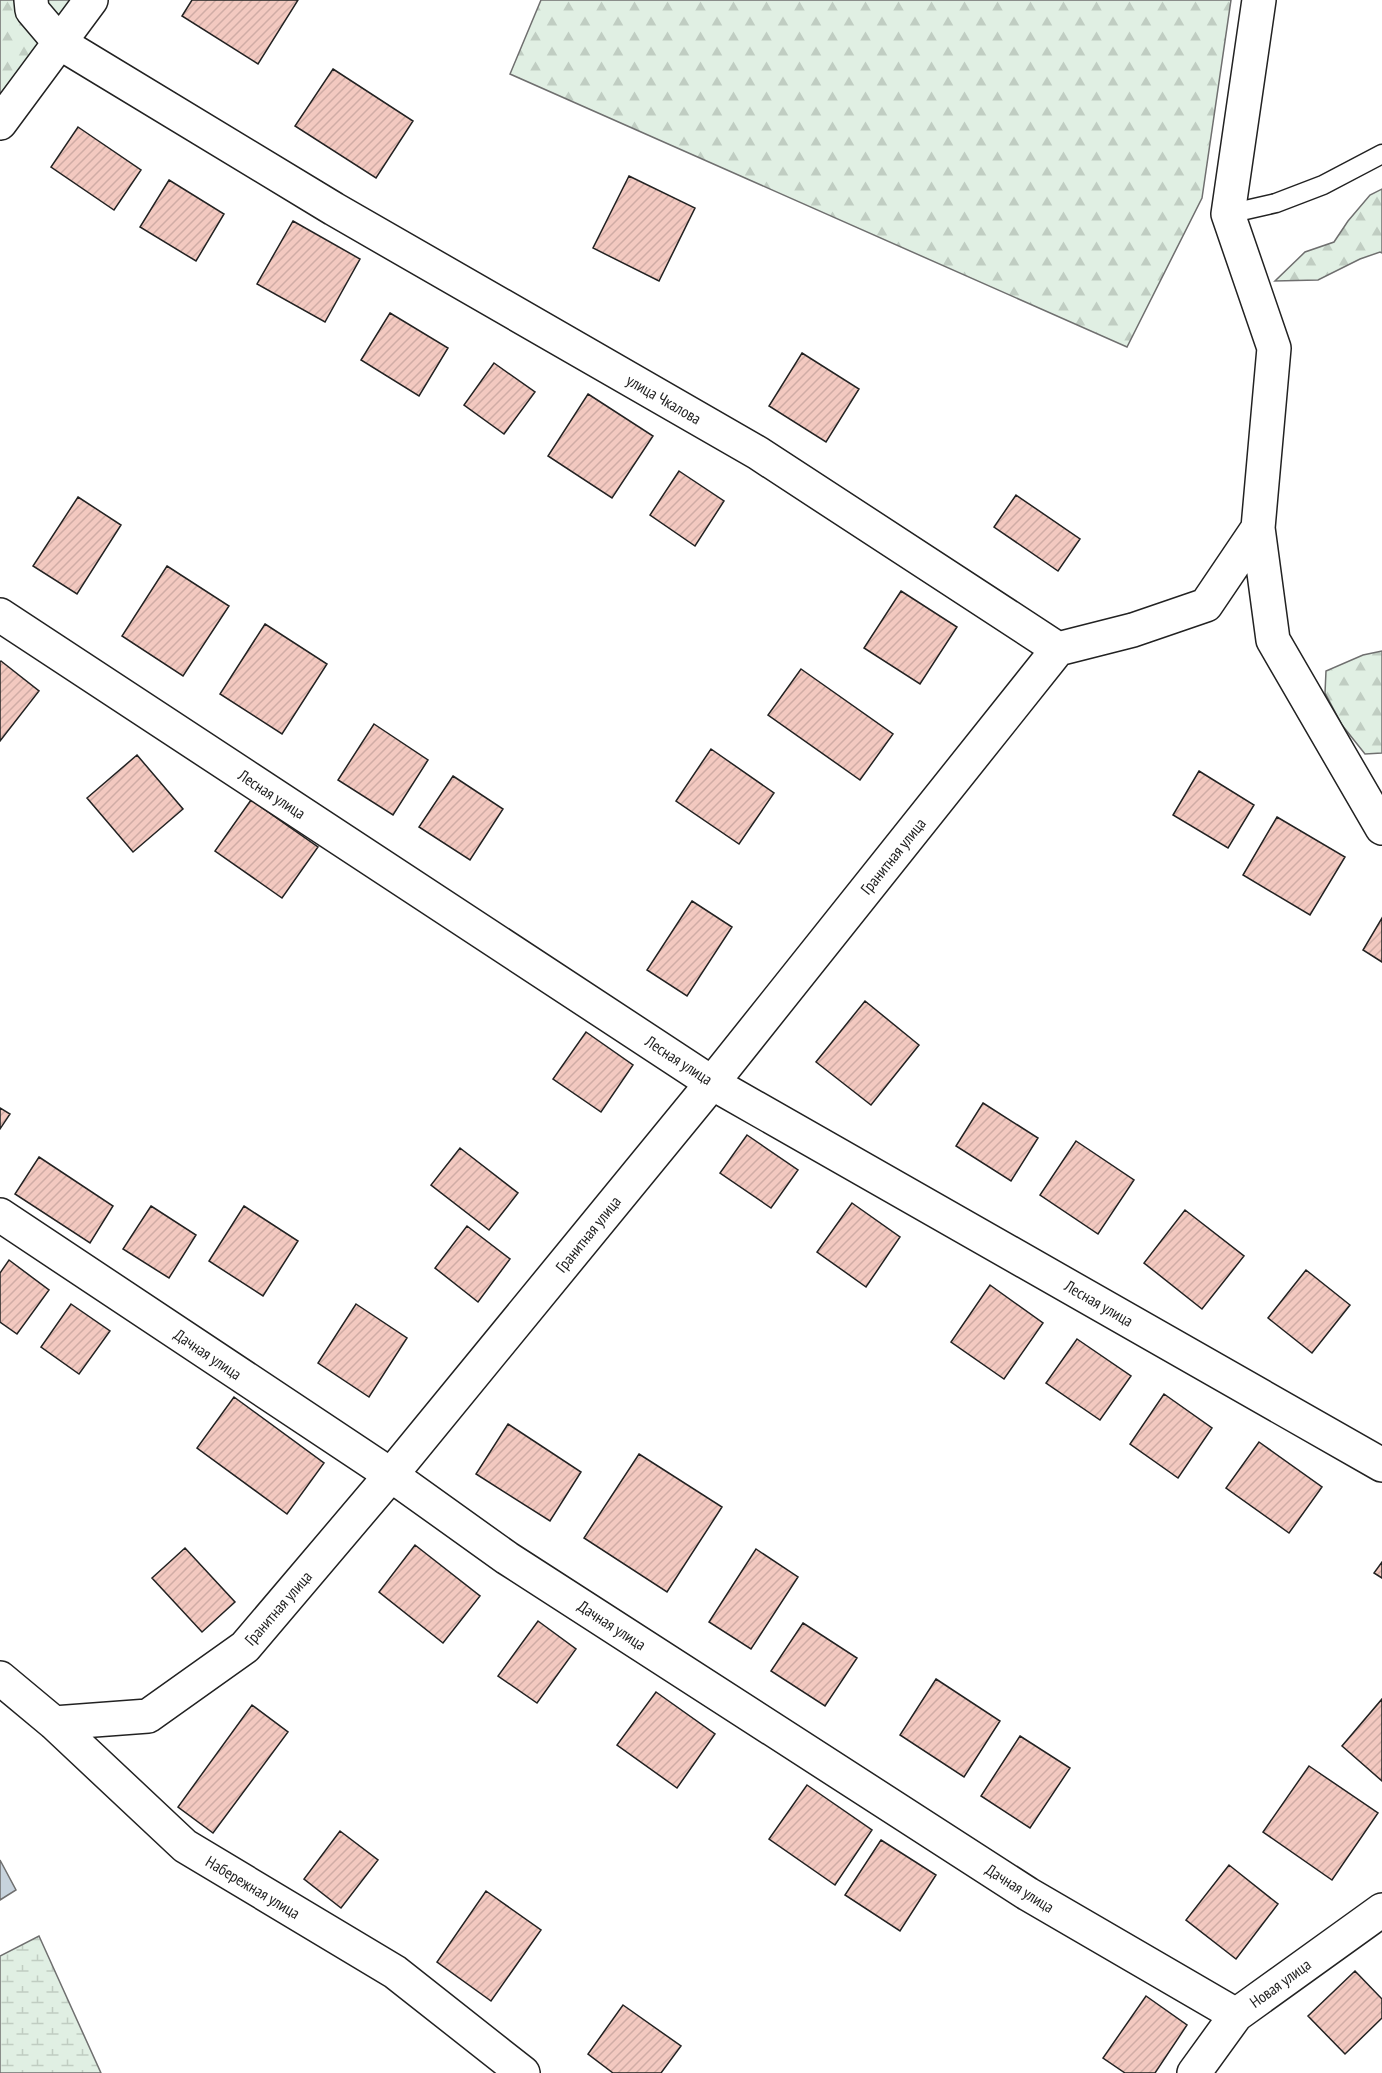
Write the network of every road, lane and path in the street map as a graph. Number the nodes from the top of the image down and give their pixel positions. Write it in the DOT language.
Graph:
graph roads {
  1 [pos="31,0"];
  2 [pos="91,0"];
  3 [pos="1259,0"];
  4 [pos="60,43"];
  5 [pos="0,123"];
  6 [pos="1382,154"];
  7 [pos="1228,214"];
  8 [pos="1258,528"];
  9 [pos="0,615"];
  10 [pos="1058,649"];
  11 [pos="1382,828"];
  12 [pos="712,1083"];
  13 [pos="0,1215"];
  14 [pos="1382,1465"];
  15 [pos="391,1475"];
  16 [pos="0,1678"];
  17 [pos="54,1723"];
  18 [pos="1382,1910"];
  19 [pos="1236,2015"];
  20 [pos="523,2073"];
  21 [pos="1194,2073"];
  1 -- 4 [label="street, улица Чкалова"];
  2 -- 4 [label="street"];
  3 -- 7 [label="street"];
  4 -- 5 [label="street"];
  4 -- 10 [label="street, улица Чкалова"];
  6 -- 7 [label="lane"];
  7 -- 8 [label="street"];
  8 -- 10 [label="street"];
  8 -- 11 [label="street"];
  9 -- 12 [label="street, Лесная улица"];
  10 -- 12 [label="street, Гранитная улица"];
  12 -- 14 [label="street, Лесная улица"];
  12 -- 15 [label="street, Гранитная улица"];
  13 -- 15 [label="street, Дачная улица"];
  15 -- 17 [label="street, Гранитная улица"];
  15 -- 19 [label="street, Дачная улица"];
  16 -- 17 [label="street, Набережная улица"];
  17 -- 20 [label="street, Набережная улица"];
  18 -- 19 [label="street, Новая улица"];
  19 -- 21 [label="street, Новая улица"];
}
